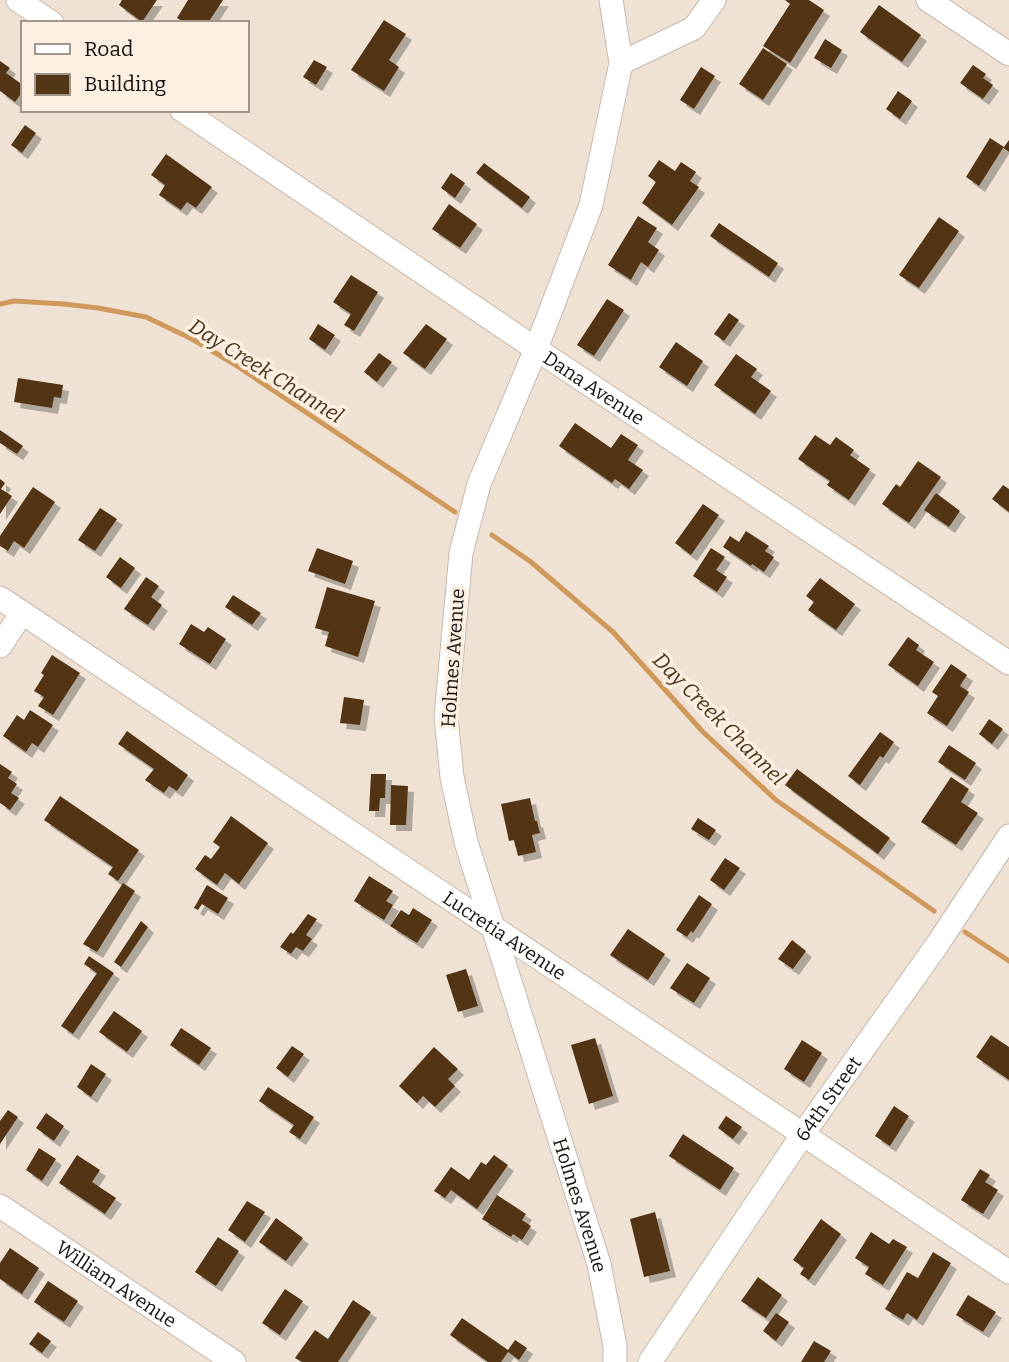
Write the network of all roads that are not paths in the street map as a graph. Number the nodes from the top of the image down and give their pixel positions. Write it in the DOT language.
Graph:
graph roads {
  1 [pos="18,0"];
  2 [pos="611,0"];
  3 [pos="714,0"];
  4 [pos="928,0"];
  5 [pos="49,21"];
  6 [pos="1009,54"];
  7 [pos="621,63"];
  8 [pos="185,112"];
  9 [pos="536,349"];
  10 [pos="0,598"];
  11 [pos="22,613"];
  12 [pos="0,646"];
  13 [pos="1009,663"];
  14 [pos="1009,836"];
  15 [pos="492,926"];
  16 [pos="803,1134"];
  17 [pos="0,1206"];
  18 [pos="1009,1272"];
  19 [pos="234,1362"];
  20 [pos="615,1362"];
  21 [pos="650,1362"];
  1 -- 5 [label="street"];
  2 -- 7 [label="street, Holmes Avenue"];
  3 -- 7 [label="street"];
  4 -- 6 [label="street"];
  7 -- 9 [label="street, Holmes Avenue"];
  8 -- 9 [label="street, Dana Avenue"];
  9 -- 13 [label="street, Dana Avenue"];
  9 -- 15 [label="street, Holmes Avenue"];
  10 -- 11 [label="street, Lucretia Avenue"];
  11 -- 12 [label="street"];
  11 -- 15 [label="street, Lucretia Avenue"];
  14 -- 16 [label="street, 64th Street"];
  15 -- 16 [label="street, Lucretia Avenue"];
  15 -- 20 [label="street, Holmes Avenue"];
  16 -- 18 [label="street, Lucretia Avenue"];
  16 -- 21 [label="street, 64th Street"];
  17 -- 19 [label="street, William Avenue"];
}
